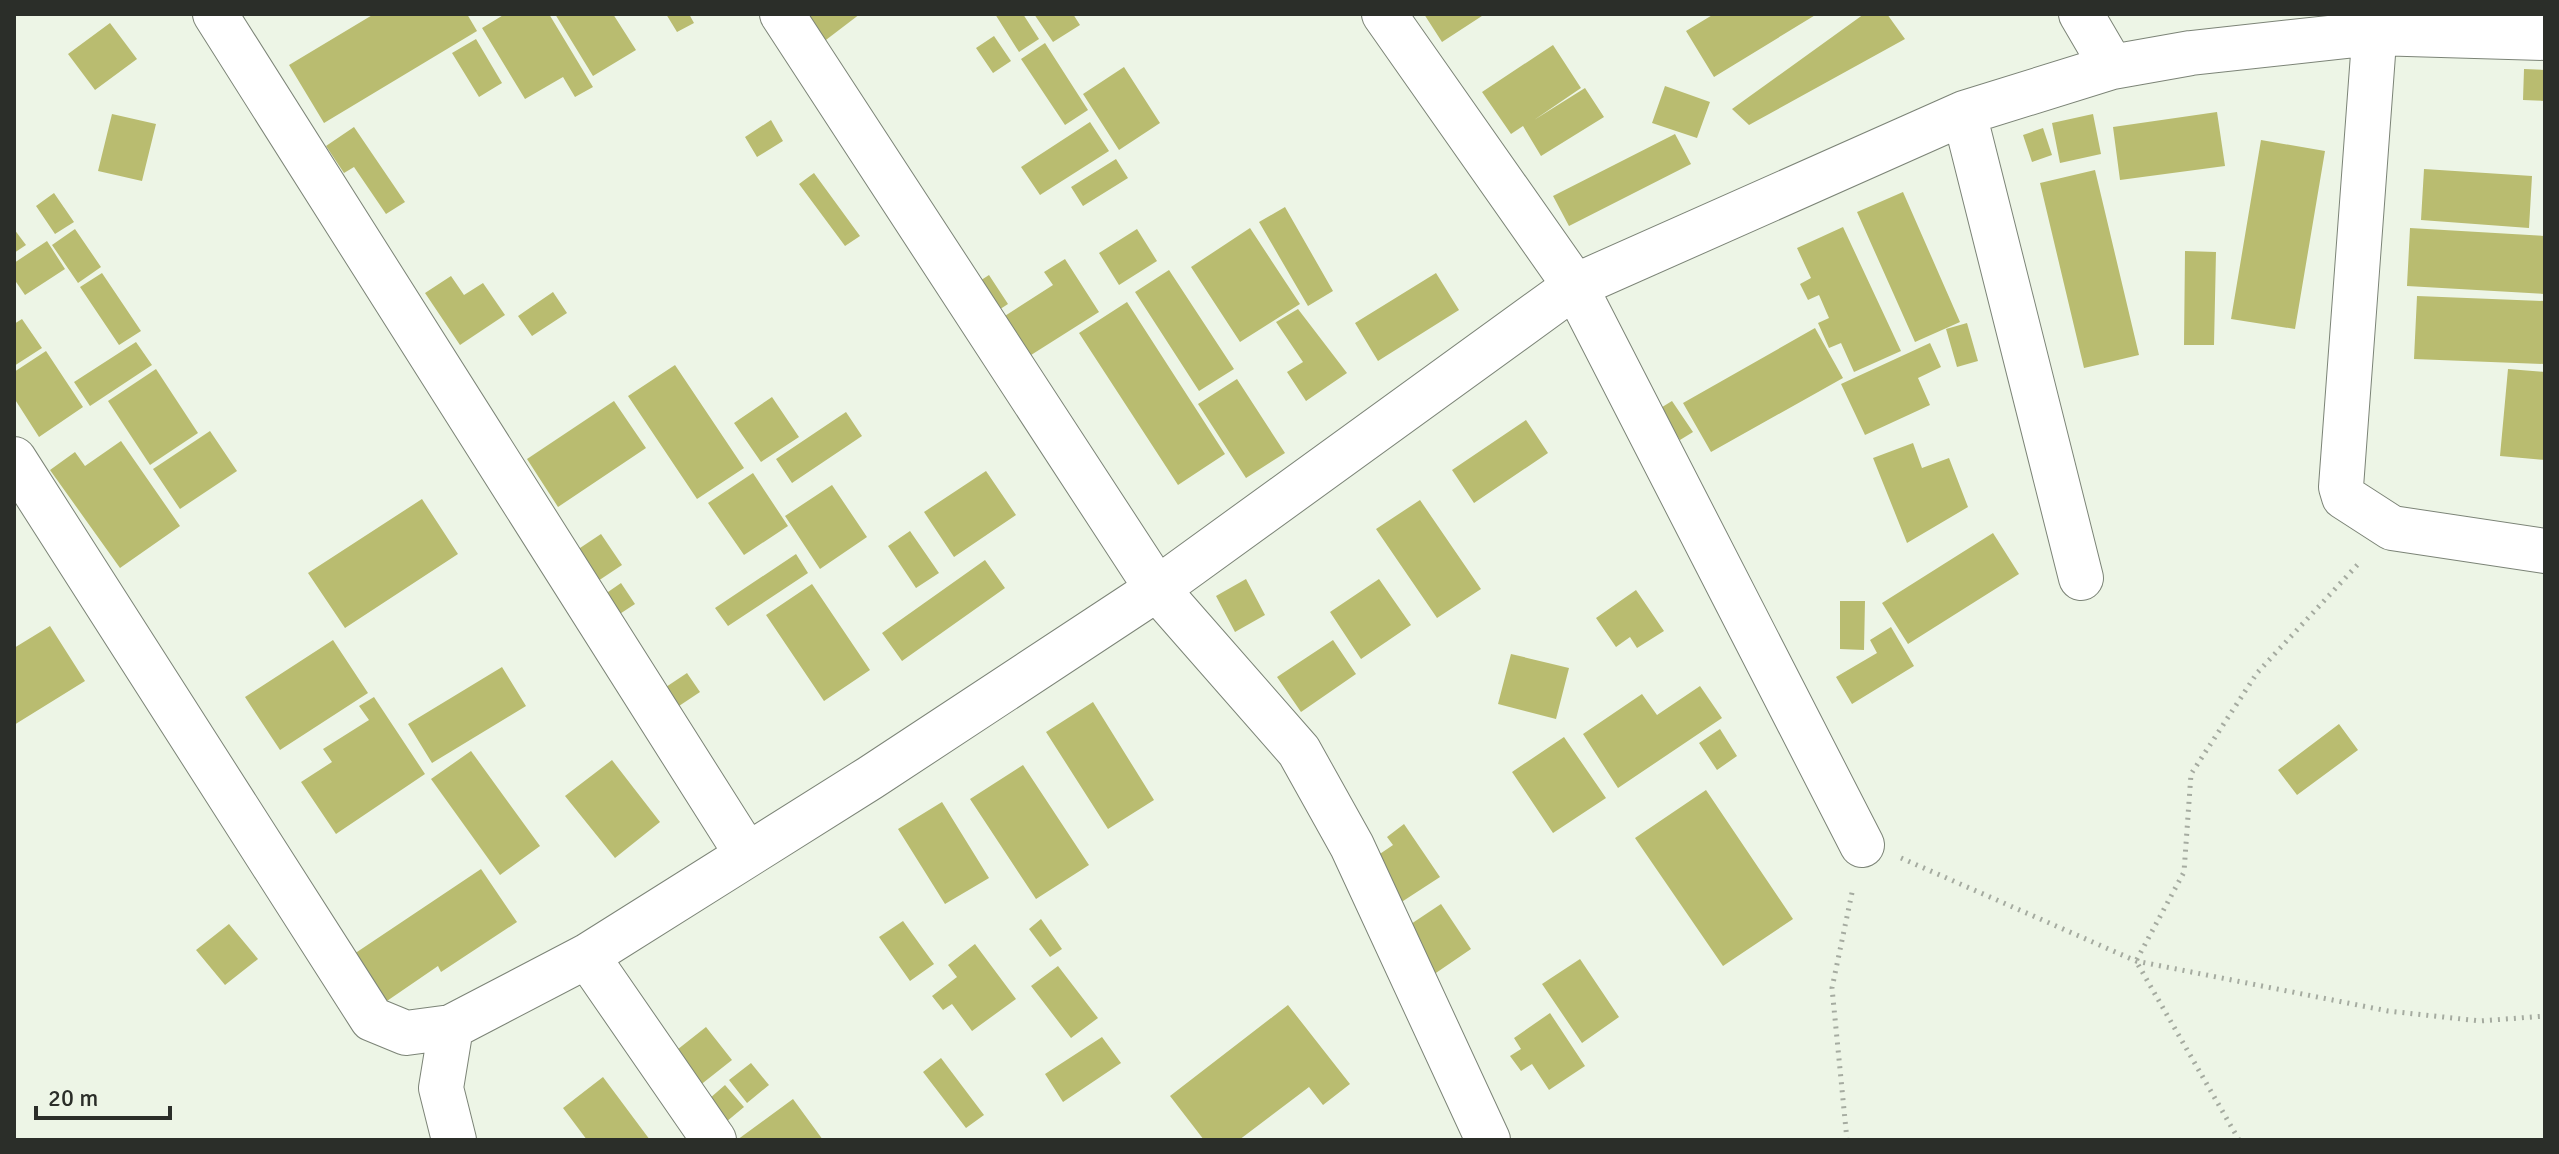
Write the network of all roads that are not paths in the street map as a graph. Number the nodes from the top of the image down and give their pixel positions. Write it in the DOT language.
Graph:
graph roads {
  1 [pos="215,14"];
  2 [pos="782,14"];
  3 [pos="1384,14"];
  4 [pos="2081,14"];
  5 [pos="2375,23"];
  6 [pos="2545,38"];
  7 [pos="2112,67"];
  8 [pos="1964,113"];
  9 [pos="1575,286"];
  10 [pos="14,459"];
  11 [pos="2545,551"];
  12 [pos="2081,578"];
  13 [pos="1157,589"];
  14 [pos="1862,845"];
  15 [pos="746,853"];
  16 [pos="587,956"];
  17 [pos="451,1027"];
  18 [pos="454,1140"];
  19 [pos="714,1140"];
  20 [pos="1488,1140"];
  1 -- 15 [label="street"];
  2 -- 13 [label="street"];
  3 -- 9 [label="street"];
  4 -- 7 [label="street"];
  5 -- 6 [label="street"];
  5 -- 7 [label="street"];
  5 -- 11 [label="street"];
  7 -- 8 [label="street"];
  8 -- 9 [label="street"];
  8 -- 12 [label="street"];
  9 -- 13 [label="street"];
  9 -- 14 [label="street"];
  10 -- 17 [label="street"];
  13 -- 15 [label="street"];
  13 -- 20 [label="street"];
  15 -- 16 [label="street"];
  16 -- 17 [label="street"];
  16 -- 19 [label="street"];
  17 -- 18 [label="street"];
}
